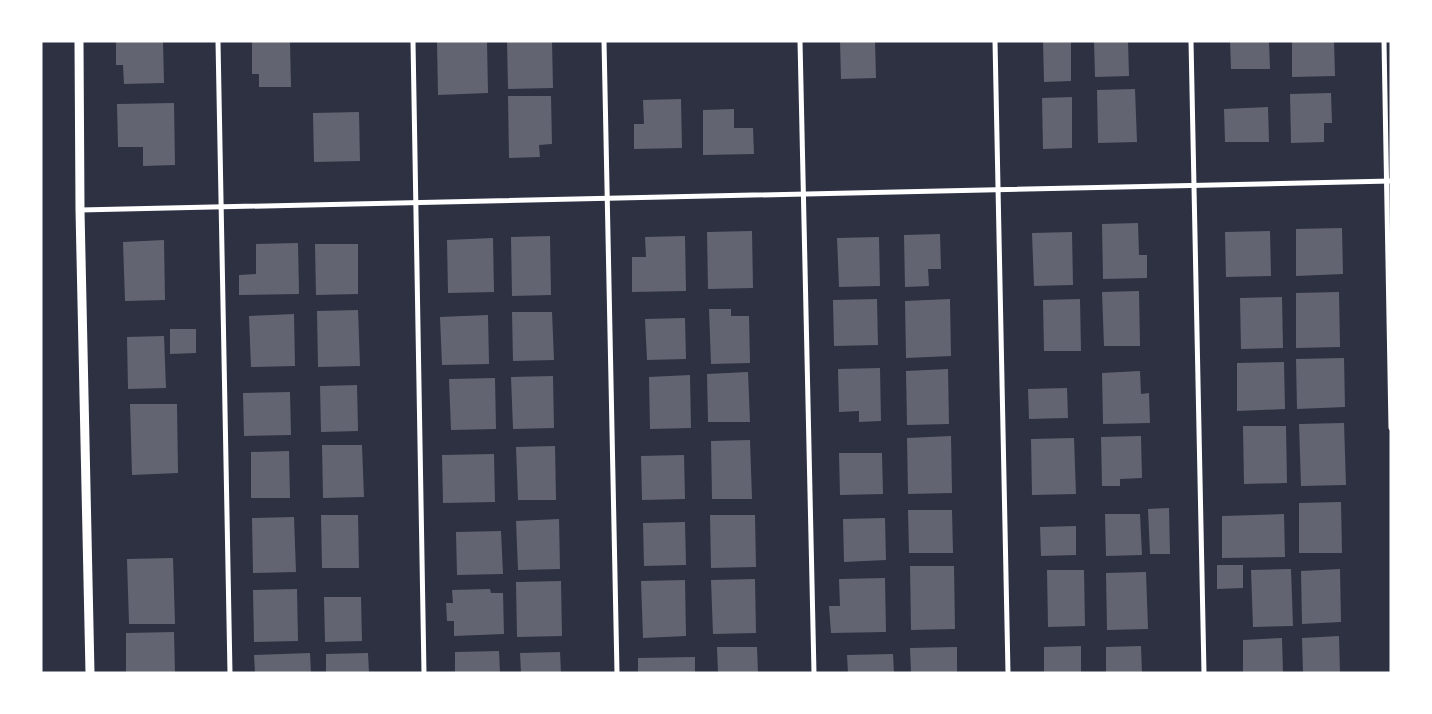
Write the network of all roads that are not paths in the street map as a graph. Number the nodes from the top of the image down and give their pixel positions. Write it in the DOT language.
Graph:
graph roads {
  1 [pos="79,41"];
  2 [pos="218,41"];
  3 [pos="413,41"];
  4 [pos="604,41"];
  5 [pos="800,41"];
  6 [pos="995,41"];
  7 [pos="1192,41"];
  8 [pos="1384,41"];
  9 [pos="1388,181"];
  10 [pos="1194,185"];
  11 [pos="998,190"];
  12 [pos="804,194"];
  13 [pos="607,199"];
  14 [pos="416,203"];
  15 [pos="221,208"];
  16 [pos="80,210"];
  17 [pos="1391,428"];
  18 [pos="90,673"];
  19 [pos="230,673"];
  20 [pos="424,673"];
  21 [pos="617,673"];
  22 [pos="814,673"];
  23 [pos="1008,673"];
  24 [pos="1204,673"];
  1 -- 16 [label="street"];
  2 -- 15 [label="street"];
  3 -- 14 [label="street"];
  4 -- 13 [label="street"];
  5 -- 12 [label="street"];
  6 -- 11 [label="street"];
  7 -- 10 [label="street"];
  8 -- 9 [label="street"];
  9 -- 10 [label="street"];
  9 -- 17 [label="street"];
  10 -- 11 [label="street"];
  10 -- 24 [label="street"];
  11 -- 12 [label="street"];
  11 -- 23 [label="street"];
  12 -- 13 [label="street"];
  12 -- 22 [label="street"];
  13 -- 14 [label="street"];
  13 -- 21 [label="street"];
  14 -- 15 [label="street"];
  14 -- 20 [label="street"];
  15 -- 16 [label="street"];
  15 -- 19 [label="street"];
  16 -- 18 [label="street"];
}
